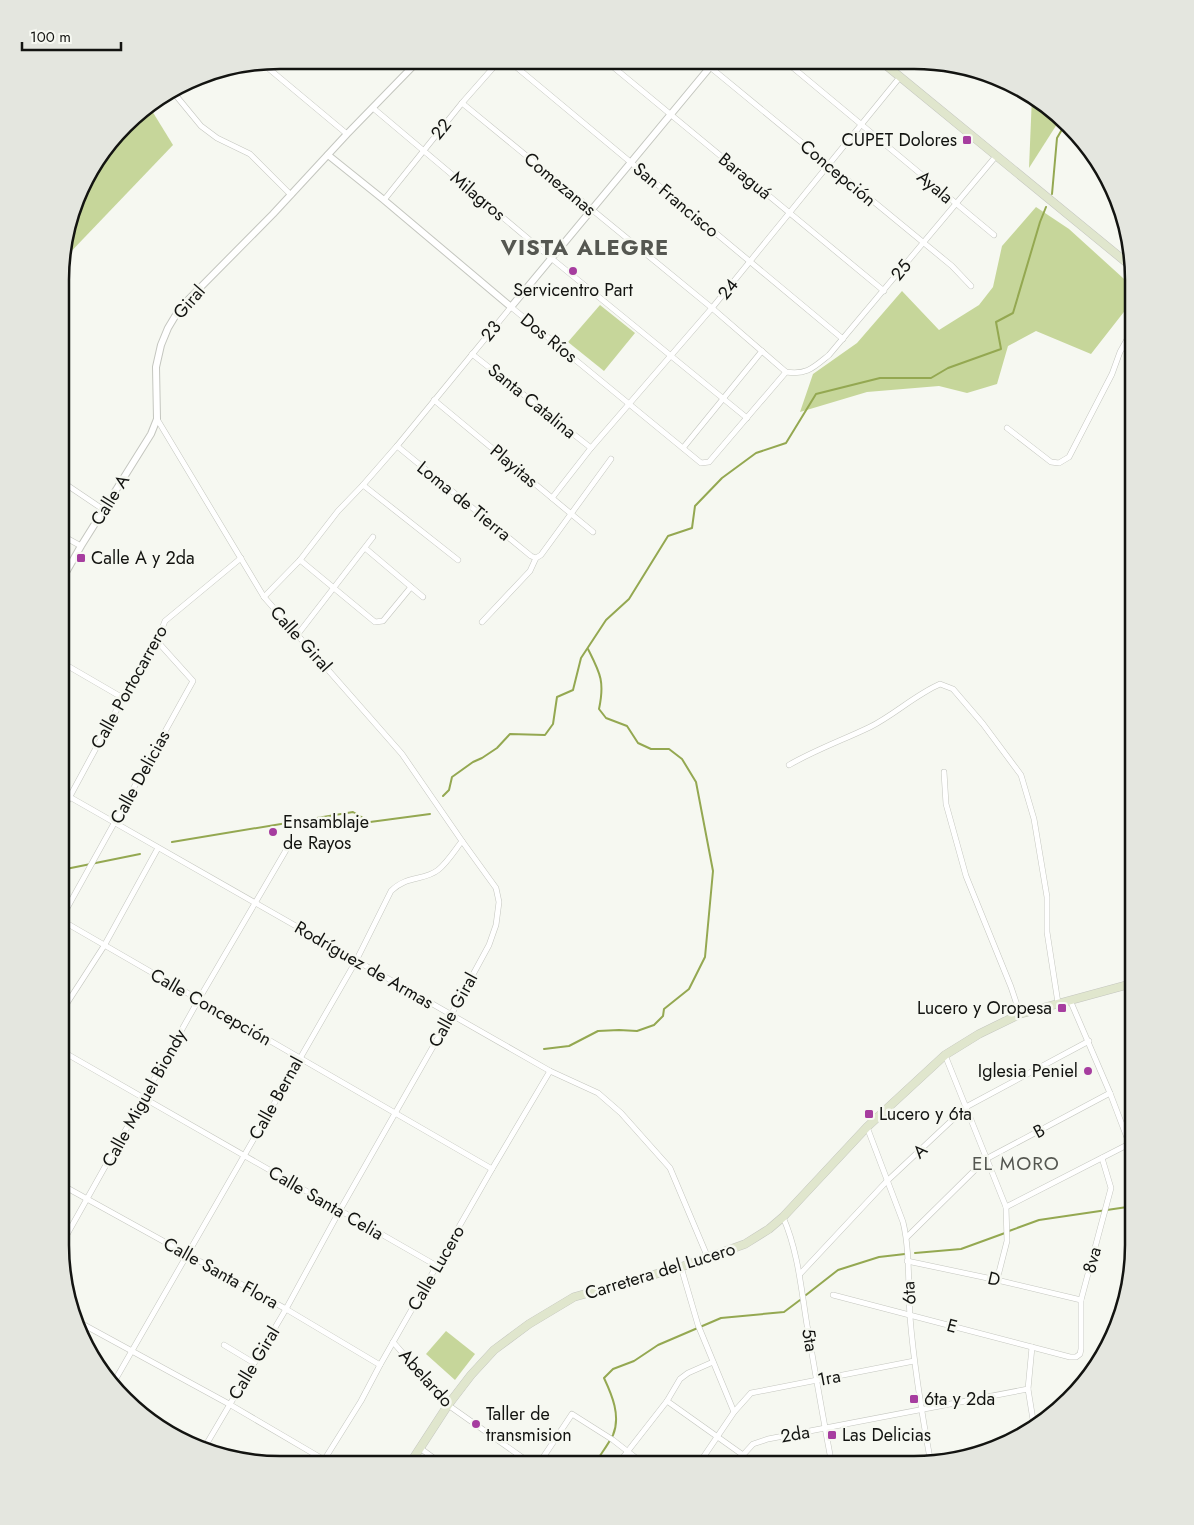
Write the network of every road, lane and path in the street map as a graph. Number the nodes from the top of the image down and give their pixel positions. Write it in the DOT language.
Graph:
graph roads {
  1 [pos="269,69"];
  2 [pos="410,69"];
  3 [pos="493,69"];
  4 [pos="520,69"];
  5 [pos="616,69"];
  6 [pos="708,69"];
  7 [pos="718,69"];
  8 [pos="794,69"];
  9 [pos="890,69"];
  10 [pos="900,77"];
  11 [pos="176,96"];
  12 [pos="462,103"];
  13 [pos="373,108"];
  14 [pos="670,114"];
  15 [pos="862,125"];
  16 [pos="347,134"];
  17 [pos="424,150"];
  18 [pos="328,155"];
  19 [pos="996,156"];
  20 [pos="631,162"];
  21 [pos="828,165"];
  22 [pos="291,195"];
  23 [pos="384,200"];
  24 [pos="955,203"];
  25 [pos="590,210"];
  26 [pos="789,213"];
  27 [pos="994,235"];
  28 [pos="923,243"];
  29 [pos="551,258"];
  30 [pos="1124,261"];
  31 [pos="750,262"];
  32 [pos="971,286"];
  33 [pos="884,291"];
  34 [pos="511,307"];
  35 [pos="712,308"];
  36 [pos="843,339"];
  37 [pos="1125,343"];
  38 [pos="762,351"];
  39 [pos="472,354"];
  40 [pos="672,356"];
  41 [pos="786,372"];
  42 [pos="723,399"];
  43 [pos="434,400"];
  44 [pos="629,405"];
  45 [pos="747,418"];
  46 [pos="158,419"];
  47 [pos="1007,428"];
  48 [pos="397,446"];
  49 [pos="591,448"];
  50 [pos="683,448"];
  51 [pos="611,459"];
  52 [pos="364,485"];
  53 [pos="69,486"];
  54 [pos="552,498"];
  55 [pos="104,510"];
  56 [pos="570,514"];
  57 [pos="593,532"];
  58 [pos="373,537"];
  59 [pos="69,539"];
  60 [pos="81,546"];
  61 [pos="365,548"];
  62 [pos="533,557"];
  63 [pos="241,558"];
  64 [pos="300,560"];
  65 [pos="458,560"];
  66 [pos="69,567"];
  67 [pos="411,587"];
  68 [pos="334,589"];
  69 [pos="423,596"];
  70 [pos="264,597"];
  71 [pos="482,622"];
  72 [pos="298,634"];
  73 [pos="156,641"];
  74 [pos="69,667"];
  75 [pos="123,698"];
  76 [pos="789,765"];
  77 [pos="944,772"];
  78 [pos="70,798"];
  79 [pos="115,822"];
  80 [pos="462,842"];
  81 [pos="289,845"];
  82 [pos="158,848"];
  83 [pos="256,903"];
  84 [pos="69,905"];
  85 [pos="69,925"];
  86 [pos="104,946"];
  87 [pos="356,961"];
  88 [pos="1125,985"];
  89 [pos="69,1000"];
  90 [pos="199,1000"];
  91 [pos="1070,1000"];
  92 [pos="1058,1003"];
  93 [pos="1020,1014"];
  94 [pos="451,1015"];
  95 [pos="1089,1042"];
  96 [pos="69,1055"];
  97 [pos="945,1055"];
  98 [pos="299,1058"];
  99 [pos="550,1071"];
  100 [pos="1110,1093"];
  101 [pos="144,1098"];
  102 [pos="966,1107"];
  103 [pos="395,1112"];
  104 [pos="867,1127"];
  105 [pos="1125,1133"];
  106 [pos="1125,1146"];
  107 [pos="244,1156"];
  108 [pos="1102,1158"];
  109 [pos="986,1159"];
  110 [pos="492,1169"];
  111 [pos="886,1182"];
  112 [pos="69,1189"];
  113 [pos="88,1200"];
  114 [pos="1006,1207"];
  115 [pos="340,1210"];
  116 [pos="783,1217"];
  117 [pos="69,1232"];
  118 [pos="907,1237"];
  119 [pos="187,1254"];
  120 [pos="708,1258"];
  121 [pos="907,1260"];
  122 [pos="436,1266"];
  123 [pos="681,1267"];
  124 [pos="800,1274"];
  125 [pos="997,1280"];
  126 [pos="833,1295"];
  127 [pos="1081,1300"];
  128 [pos="286,1309"];
  129 [pos="910,1314"];
  130 [pos="85,1326"];
  131 [pos="393,1342"];
  132 [pos="224,1345"];
  133 [pos="1032,1347"];
  134 [pos="132,1352"];
  135 [pos="1070,1357"];
  136 [pos="914,1361"];
  137 [pos="713,1362"];
  138 [pos="254,1363"];
  139 [pos="380,1365"];
  140 [pos="116,1379"];
  141 [pos="817,1380"];
  142 [pos="1028,1389"];
  143 [pos="667,1401"];
  144 [pos="229,1404"];
  145 [pos="448,1406"];
  146 [pos="923,1410"];
  147 [pos="734,1412"];
  148 [pos="1033,1420"];
  149 [pos="825,1428"];
  150 [pos="717,1438"];
  151 [pos="207,1443"];
  152 [pos="420,1448"];
  153 [pos="626,1451"];
  154 [pos="743,1455"];
  155 [pos="312,1456"];
  156 [pos="326,1456"];
  157 [pos="414,1456"];
  158 [pos="432,1456"];
  159 [pos="521,1456"];
  160 [pos="543,1456"];
  161 [pos="623,1456"];
  162 [pos="633,1456"];
  163 [pos="704,1456"];
  164 [pos="830,1456"];
  165 [pos="930,1456"];
  1 -- 16 [label="street"];
  2 -- 13 [label="street, Giral"];
  3 -- 12 [label="street, 22"];
  4 -- 20 [label="street, San Francisco"];
  5 -- 14 [label="street, Baraguá"];
  6 -- 14 [label="street, 23"];
  7 -- 21 [label="street, Concepción"];
  8 -- 15 [label="street, Ayala"];
  9 -- 10 [label="main road"];
  10 -- 15 [label="street, 24"];
  10 -- 19 [label="main road"];
  11 -- 22 [label="street"];
  12 -- 17 [label="street, 22"];
  12 -- 25 [label="street, Comezanas"];
  13 -- 16 [label="street, Giral"];
  13 -- 17 [label="street, Milagros"];
  14 -- 20 [label="street, 23"];
  14 -- 26 [label="street, Baraguá"];
  15 -- 21 [label="street, 24"];
  15 -- 24 [label="street, Ayala"];
  16 -- 18 [label="street, Giral"];
  17 -- 23 [label="street, 22"];
  17 -- 29 [label="street, Milagros"];
  18 -- 22 [label="street, Giral"];
  18 -- 23 [label="street, Dos Ríos"];
  19 -- 24 [label="street, 25"];
  19 -- 30 [label="main road"];
  20 -- 25 [label="street, 23"];
  20 -- 31 [label="street, San Francisco"];
  21 -- 26 [label="street, 24"];
  21 -- 28 [label="street, Concepción"];
  22 -- 46 [label="street, Giral"];
  23 -- 34 [label="street, Dos Ríos"];
  24 -- 27 [label="street, Ayala"];
  24 -- 28 [label="street, 25"];
  25 -- 29 [label="street, 23"];
  25 -- 35 [label="street, Comezanas"];
  26 -- 31 [label="street, 24"];
  26 -- 33 [label="street, Baraguá"];
  28 -- 32 [label="street, Concepción"];
  28 -- 33 [label="street, 25"];
  29 -- 34 [label="street, 23"];
  29 -- 40 [label="street, Milagros"];
  31 -- 35 [label="street, 24"];
  31 -- 36 [label="street, San Francisco"];
  33 -- 36 [label="street, 25"];
  34 -- 39 [label="street, 23"];
  34 -- 44 [label="street, Dos Ríos"];
  35 -- 38 [label="street, Comezanas"];
  35 -- 40 [label="street, 24"];
  36 -- 41 [label="street, 25"];
  37 -- 47 [label="street"];
  38 -- 41 [label="street, Comezanas"];
  38 -- 42 [label="street"];
  39 -- 43 [label="street, 23"];
  39 -- 49 [label="street, Santa Catalina"];
  40 -- 42 [label="street, Milagros"];
  40 -- 44 [label="street, 24"];
  41 -- 45 [label="street"];
  42 -- 45 [label="street, Milagros"];
  42 -- 50 [label="street"];
  43 -- 48 [label="street, 23"];
  43 -- 54 [label="street, Playitas"];
  44 -- 49 [label="street, 24"];
  44 -- 50 [label="street, Dos Ríos"];
  45 -- 50 [label="street, Dos Ríos"];
  46 -- 55 [label="street, Calle A"];
  46 -- 63 [label="street, Giral"];
  48 -- 52 [label="street, 23"];
  48 -- 62 [label="street, Loma de Tierra"];
  49 -- 54 [label="street, 24"];
  51 -- 56 [label="street"];
  52 -- 64 [label="street, 23"];
  52 -- 65 [label="street"];
  53 -- 55 [label="street"];
  54 -- 56 [label="street, Playitas"];
  55 -- 60 [label="street, Calle A"];
  56 -- 57 [label="street, Playitas"];
  56 -- 62 [label="street"];
  58 -- 61 [label="street"];
  59 -- 60 [label="street"];
  60 -- 66 [label="street, Calle A"];
  61 -- 67 [label="street"];
  61 -- 68 [label="street"];
  62 -- 71 [label="street"];
  63 -- 70 [label="street, Giral"];
  63 -- 73 [label="street, Calle Portocarrero"];
  64 -- 68 [label="street"];
  64 -- 70 [label="street, 23"];
  67 -- 68 [label="street"];
  67 -- 69 [label="street"];
  68 -- 72 [label="street"];
  70 -- 72 [label="street, Calle Giral"];
  72 -- 80 [label="street, Calle Giral"];
  73 -- 75 [label="street, Calle Portocarrero"];
  73 -- 79 [label="street, Calle Delicias"];
  74 -- 75 [label="street"];
  75 -- 78 [label="street, Calle Portocarrero"];
  76 -- 92 [label="street"];
  77 -- 93 [label="street"];
  78 -- 79 [label="street, Rodríguez de Armas"];
  79 -- 82 [label="street, Rodríguez de Armas"];
  79 -- 84 [label="street, Calle Delicias"];
  80 -- 87 [label="street, Calle Bernal"];
  80 -- 94 [label="street, Calle Giral"];
  81 -- 83 [label="street, Calle Miguel Biondy"];
  82 -- 83 [label="street, Rodríguez de Armas"];
  82 -- 86 [label="street"];
  83 -- 87 [label="street, Rodríguez de Armas"];
  83 -- 90 [label="street, Calle Miguel Biondy"];
  85 -- 86 [label="street, Calle Concepción"];
  86 -- 89 [label="street"];
  86 -- 90 [label="street, Calle Concepción"];
  87 -- 94 [label="street, Rodríguez de Armas"];
  87 -- 98 [label="street, Calle Bernal"];
  88 -- 91 [label="main road, Carretera del Lucero"];
  90 -- 98 [label="street, Calle Concepción"];
  90 -- 101 [label="street, Calle Miguel Biondy"];
  91 -- 92 [label="main road, Carretera del Lucero"];
  91 -- 95 [label="street"];
  92 -- 93 [label="main road, Carretera del Lucero"];
  93 -- 97 [label="main road, Carretera del Lucero"];
  94 -- 99 [label="street, Rodríguez de Armas"];
  94 -- 103 [label="street, Calle Giral"];
  95 -- 100 [label="street"];
  95 -- 102 [label="street, A"];
  96 -- 101 [label="street, Calle Santa Celia"];
  97 -- 102 [label="street"];
  97 -- 104 [label="main road, Carretera del Lucero"];
  98 -- 103 [label="street, Calle Concepción"];
  98 -- 107 [label="street, Calle Bernal"];
  99 -- 110 [label="street, Calle Lucero"];
  99 -- 120 [label="street, Rodríguez de Armas"];
  100 -- 105 [label="street"];
  100 -- 109 [label="street, B"];
  101 -- 107 [label="street, Calle Santa Celia"];
  101 -- 113 [label="street, Calle Miguel Biondy"];
  102 -- 109 [label="street"];
  102 -- 111 [label="street, A"];
  103 -- 110 [label="street, Calle Concepción"];
  103 -- 115 [label="street, Calle Giral"];
  104 -- 111 [label="street, 6ta"];
  104 -- 116 [label="main road, Carretera del Lucero"];
  106 -- 108 [label="street"];
  107 -- 115 [label="street, Calle Santa Celia"];
  107 -- 119 [label="street, Calle Bernal"];
  108 -- 114 [label="street"];
  108 -- 127 [label="street, 8va"];
  109 -- 114 [label="street"];
  109 -- 118 [label="street, B"];
  110 -- 122 [label="street, Calle Lucero"];
  111 -- 118 [label="street, 6ta"];
  111 -- 124 [label="street, A"];
  112 -- 113 [label="street, Calle Santa Flora"];
  113 -- 117 [label="street, Calle Miguel Biondy"];
  113 -- 119 [label="street, Calle Santa Flora"];
  114 -- 125 [label="street"];
  115 -- 122 [label="street, Calle Santa Celia"];
  115 -- 128 [label="street, Calle Giral"];
  116 -- 120 [label="main road, Carretera del Lucero"];
  116 -- 124 [label="street, 5ta"];
  118 -- 121 [label="street, 6ta"];
  119 -- 128 [label="street, Calle Santa Flora"];
  119 -- 134 [label="street, Calle Bernal"];
  120 -- 123 [label="main road, Carretera del Lucero"];
  121 -- 125 [label="street, D"];
  121 -- 129 [label="street, 6ta"];
  122 -- 131 [label="street, Calle Lucero"];
  123 -- 137 [label="street"];
  123 -- 145 [label="main road, Carretera del Lucero"];
  124 -- 141 [label="street, 5ta"];
  125 -- 127 [label="street, D"];
  126 -- 129 [label="street, E"];
  127 -- 135 [label="street, 8va"];
  128 -- 138 [label="street, Calle Giral"];
  128 -- 139 [label="street, Calle Santa Flora"];
  129 -- 133 [label="street, E"];
  129 -- 136 [label="street, 6ta"];
  130 -- 134 [label="street"];
  131 -- 139 [label="street, Calle Lucero"];
  131 -- 145 [label="street, Abelardo"];
  132 -- 138 [label="street"];
  133 -- 135 [label="street, E"];
  133 -- 142 [label="street"];
  134 -- 140 [label="street, Calle Bernal"];
  134 -- 144 [label="street"];
  136 -- 141 [label="street, 1ra"];
  136 -- 146 [label="street, 6ta"];
  137 -- 143 [label="street"];
  137 -- 147 [label="street"];
  138 -- 144 [label="street, Calle Giral"];
  139 -- 156 [label="street, Calle Lucero"];
  141 -- 147 [label="street, 1ra"];
  141 -- 149 [label="street, 5ta"];
  142 -- 146 [label="street, 2da"];
  142 -- 148 [label="street"];
  143 -- 150 [label="street"];
  143 -- 153 [label="street"];
  144 -- 151 [label="street, Calle Giral"];
  144 -- 155 [label="street"];
  145 -- 152 [label="main road, Carretera del Lucero"];
  145 -- 159 [label="street, Abelardo"];
  146 -- 149 [label="street, 2da"];
  146 -- 165 [label="street, 6ta"];
  147 -- 150 [label="street"];
  149 -- 154 [label="street, 2da"];
  149 -- 164 [label="street, 5ta"];
  150 -- 154 [label="street"];
  150 -- 163 [label="street"];
  152 -- 157 [label="main road, Carretera del Lucero"];
  152 -- 158 [label="street"];
  153 -- 160 [label="street"];
  153 -- 161 [label="street"];
  153 -- 162 [label="street"];
}
